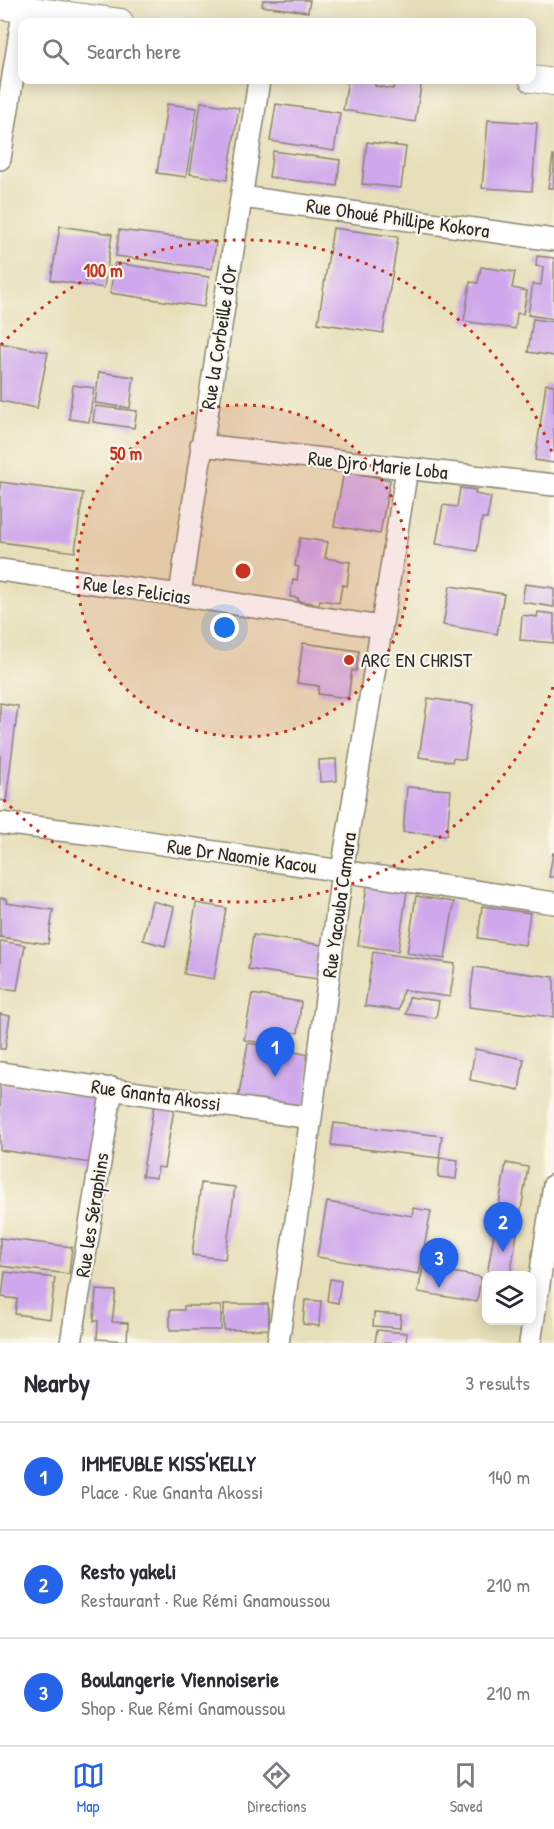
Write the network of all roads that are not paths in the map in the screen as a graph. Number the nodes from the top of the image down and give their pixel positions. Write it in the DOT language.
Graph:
graph roads {
  1 [pos="16,5"];
  2 [pos="96,18"];
  3 [pos="536,80"];
  4 [pos="554,82"];
  5 [pos="258,84"];
  6 [pos="0,159"];
  7 [pos="242,197"];
  8 [pos="554,240"];
  9 [pos="201,445"];
  10 [pos="407,469"];
  11 [pos="554,484"];
  12 [pos="0,570"];
  13 [pos="180,595"];
  14 [pos="380,627"];
  15 [pos="0,823"];
  16 [pos="342,871"];
  17 [pos="554,903"];
  18 [pos="0,1073"];
  19 [pos="112,1088"];
  20 [pos="311,1118"];
  21 [pos="554,1185"];
  22 [pos="71,1343"];
  23 [pos="278,1343"];
  24 [pos="530,1343"];
  1 -- 2 [label="street"];
  1 -- 6 [label="street"];
  3 -- 4 [label="street"];
  5 -- 7 [label="street, Rue la Corbeille d'Or"];
  7 -- 8 [label="street, Rue Ohoué Phillipe Kokora"];
  7 -- 9 [label="street, Rue la Corbeille d'Or"];
  9 -- 10 [label="street, Rue Djro Marie Loba"];
  9 -- 13 [label="street, Rue la Corbeille d'Or"];
  10 -- 11 [label="street, Rue Djro Marie Loba"];
  10 -- 14 [label="street, Rue Yacouba Camara"];
  12 -- 13 [label="street, Rue les Felicias"];
  13 -- 14 [label="street, Rue les Felicias"];
  14 -- 16 [label="street, Rue Yacouba Camara"];
  15 -- 16 [label="street, Rue Dr Naomie Kacou"];
  16 -- 17 [label="street, Rue Dr Naomie Kacou"];
  16 -- 20 [label="street, Rue Yacouba Camara"];
  18 -- 19 [label="street, Rue Gnanta Akossi"];
  19 -- 20 [label="street, Rue Gnanta Akossi"];
  19 -- 22 [label="street, Rue les Séraphins"];
  20 -- 23 [label="street, Rue Yacouba Camara"];
  21 -- 24 [label="street"];
}
